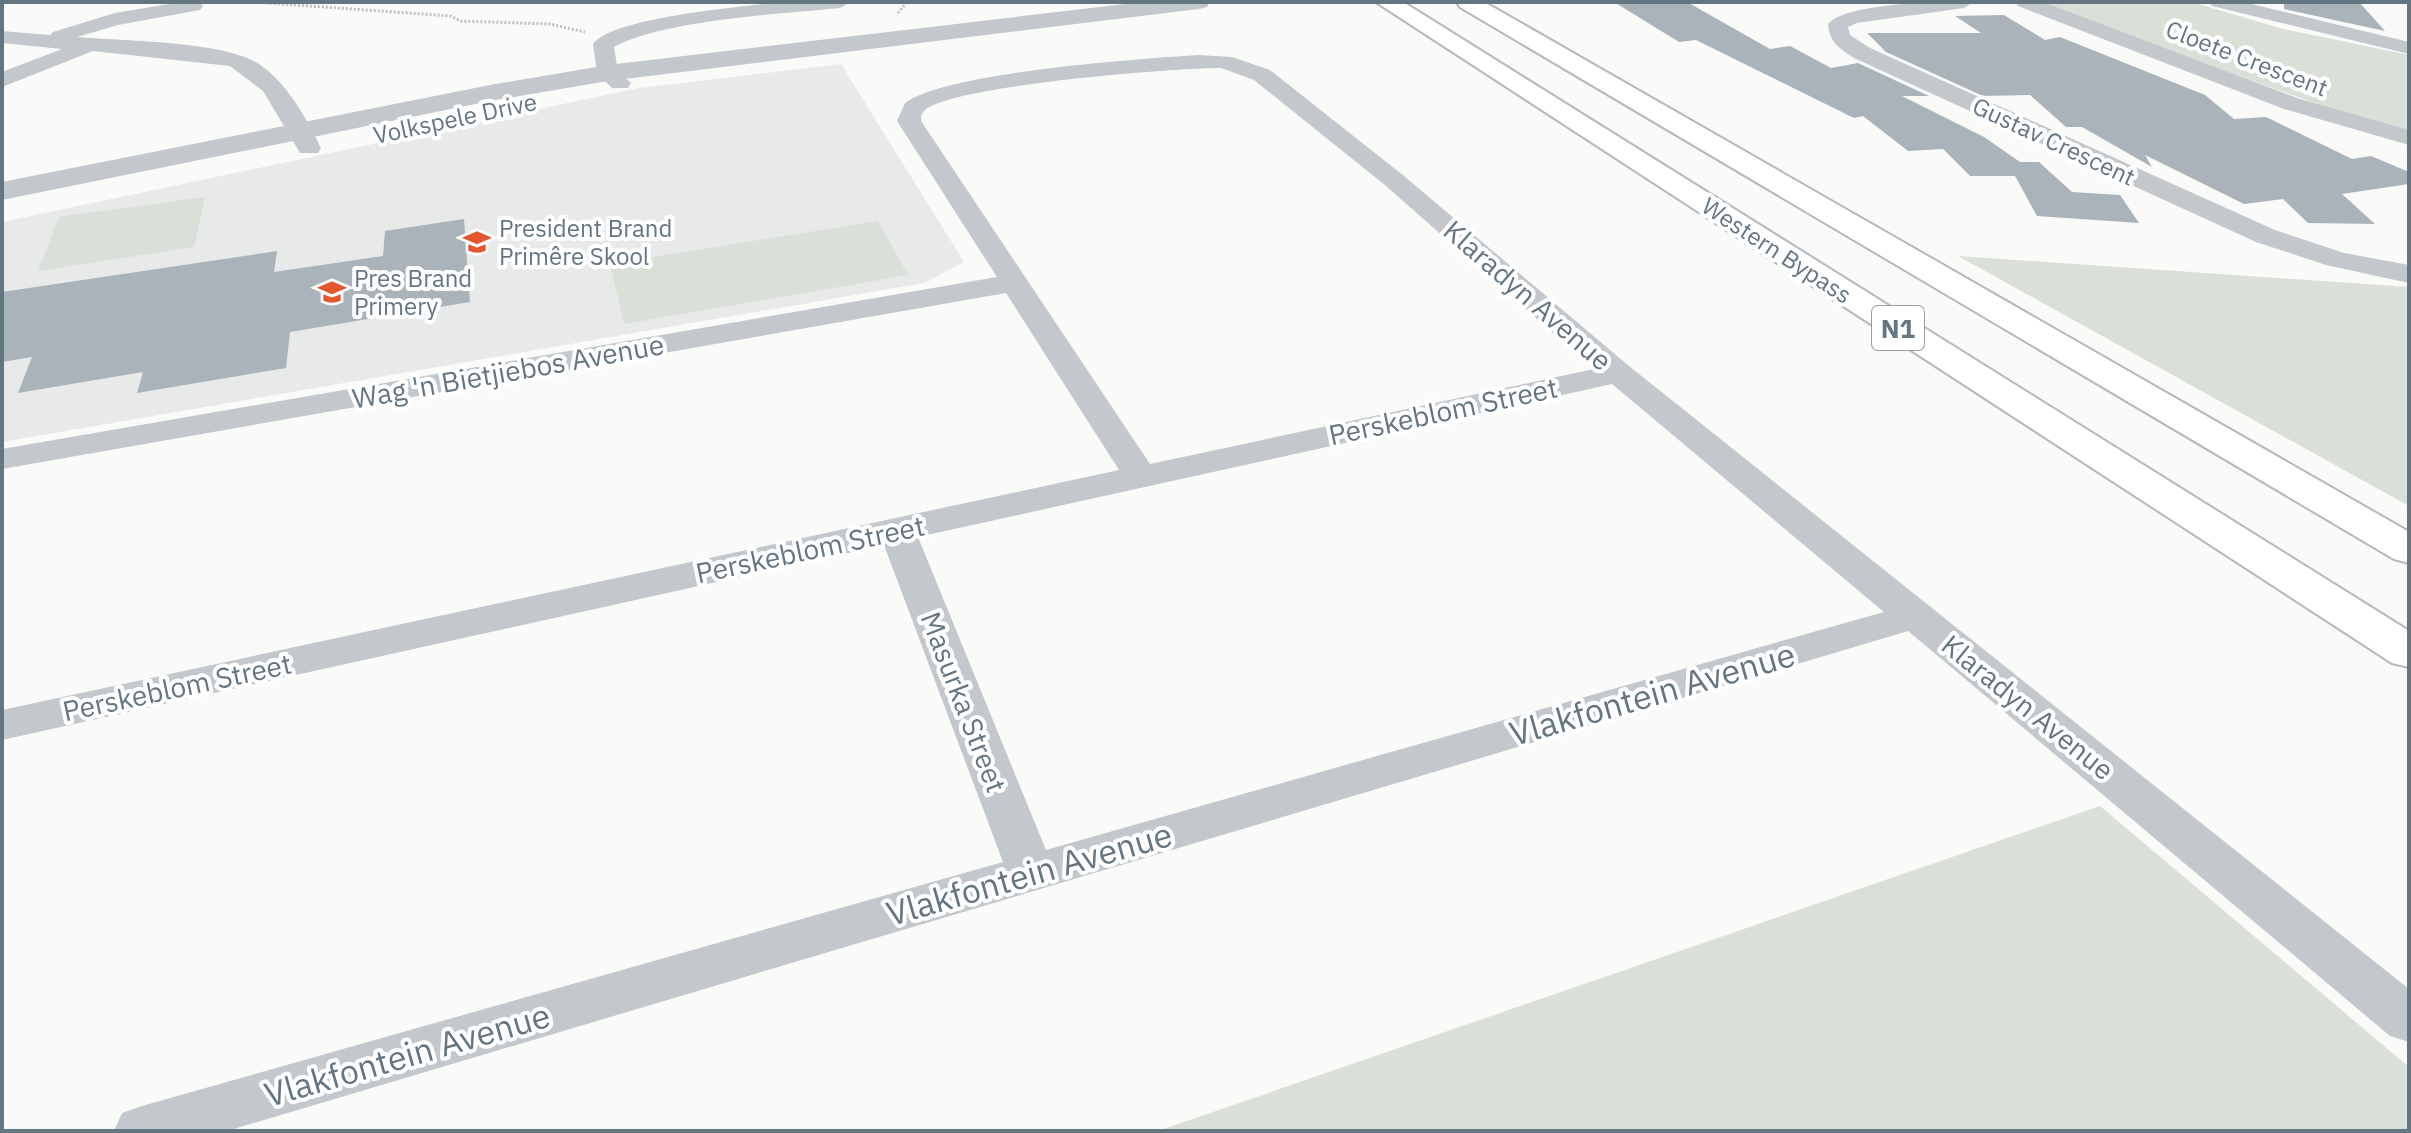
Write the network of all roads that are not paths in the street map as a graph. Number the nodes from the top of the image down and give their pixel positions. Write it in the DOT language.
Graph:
graph roads {
  1 [pos="840,2"];
  2 [pos="1199,2"];
  3 [pos="1387,2"];
  4 [pos="1468,2"];
  5 [pos="1964,2"];
  6 [pos="2025,2"];
  7 [pos="2219,2"];
  8 [pos="193,6"];
  9 [pos="2,37"];
  10 [pos="46,40"];
  11 [pos="87,46"];
  12 [pos="2409,48"];
  13 [pos="614,78"];
  14 [pos="2,80"];
  15 [pos="2409,138"];
  16 [pos="305,139"];
  17 [pos="2,191"];
  18 [pos="2,212"];
  19 [pos="2409,274"];
  20 [pos="1013,283"];
  21 [pos="1618,373"];
  22 [pos="2,459"];
  23 [pos="1141,477"];
  24 [pos="897,530"];
  25 [pos="2409,550"];
  26 [pos="1916,616"];
  27 [pos="2409,652"];
  28 [pos="2,725"];
  29 [pos="1031,873"];
  30 [pos="2409,1020"];
  31 [pos="142,1131"];
  1 -- 13 [label="street"];
  2 -- 13 [label="street, Volkspele Drive"];
  3 -- 27 [label="highway, Western Bypass / N1"];
  4 -- 25 [label="highway, Western Bypass / N1"];
  5 -- 19 [label="street, Gustav Crescent"];
  6 -- 15 [label="street, Cloete Crescent"];
  7 -- 12 [label="street"];
  8 -- 10 [label="street"];
  9 -- 10 [label="street"];
  10 -- 11 [label="street"];
  11 -- 14 [label="street"];
  11 -- 16 [label="street"];
  13 -- 16 [label="street, Volkspele Drive"];
  16 -- 17 [label="street, Volkspele Drive"];
  16 -- 18 [label="street, Volkspele Drive"];
  20 -- 21 [label="street, Klaradyn Avenue"];
  20 -- 22 [label="street, Wag 'n Bietjiebos Avenue"];
  20 -- 23 [label="street, Klaradyn Avenue"];
  21 -- 23 [label="street, Perskeblom Street"];
  21 -- 26 [label="street, Klaradyn Avenue"];
  23 -- 24 [label="street, Perskeblom Street"];
  24 -- 28 [label="street, Perskeblom Street"];
  24 -- 29 [label="street, Masurka Street"];
  26 -- 29 [label="street, Vlakfontein Avenue"];
  26 -- 30 [label="street, Klaradyn Avenue"];
  29 -- 31 [label="street, Vlakfontein Avenue"];
}
